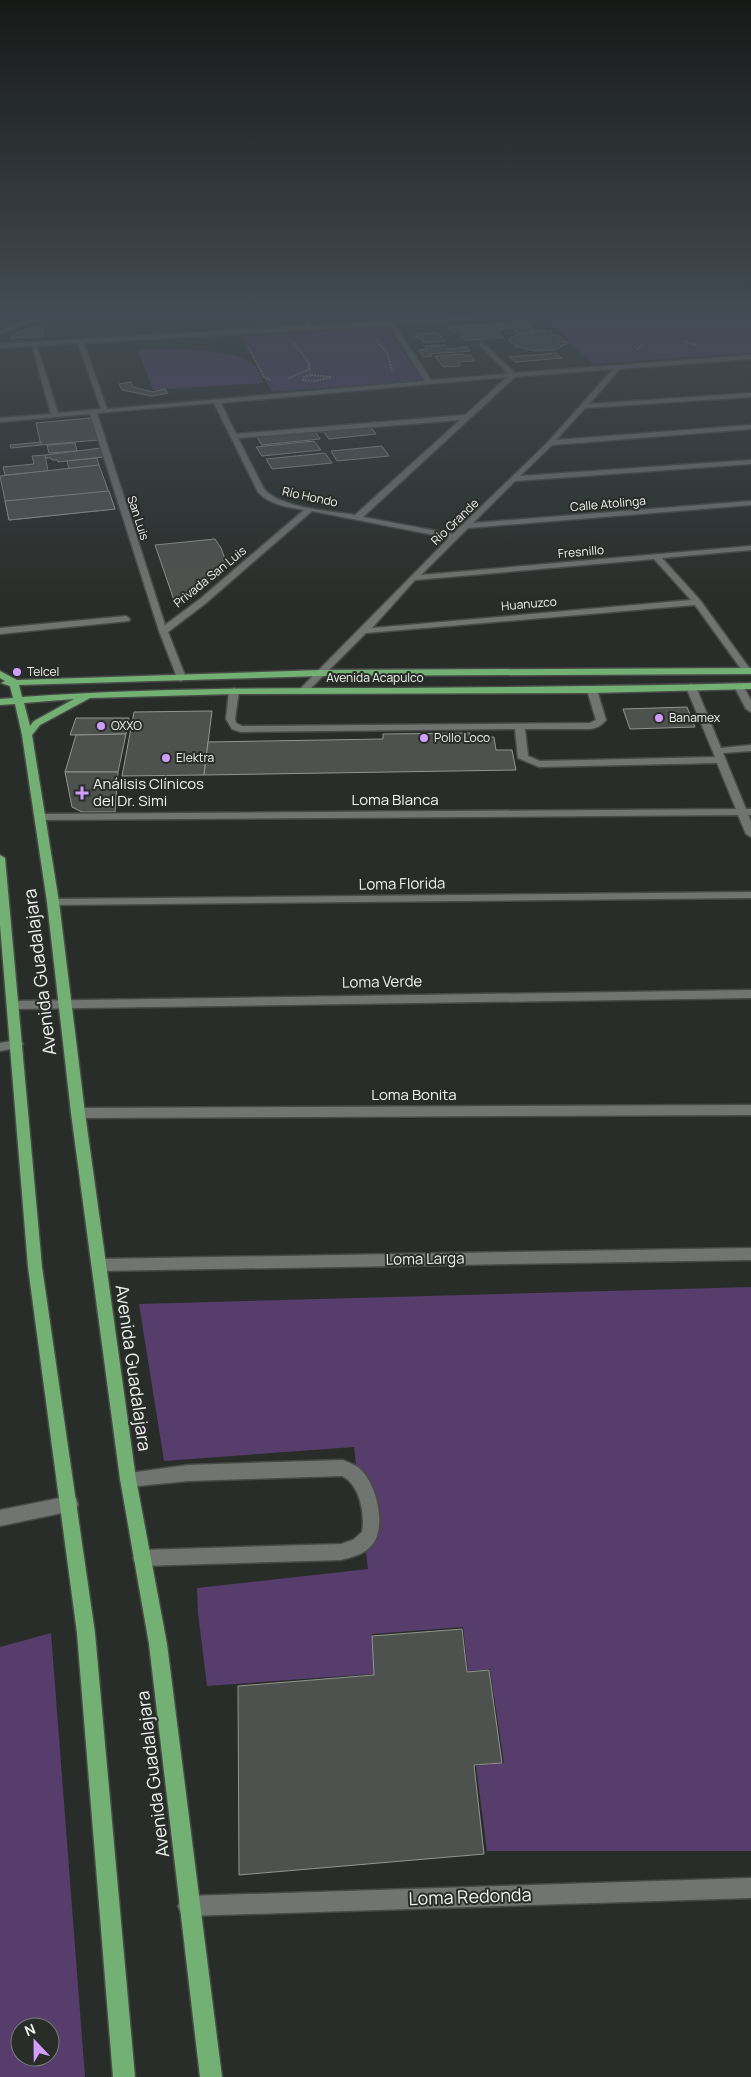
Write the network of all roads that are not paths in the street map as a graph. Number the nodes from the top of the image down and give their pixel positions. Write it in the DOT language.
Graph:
graph roads {
  1 [pos="93,412"];
  2 [pos="81,413"];
  3 [pos="222,413"];
  4 [pos="473,413"];
  5 [pos="578,413"];
  6 [pos="55,415"];
  7 [pos="469,417"];
  8 [pos="0,420"];
  9 [pos="751,427"];
  10 [pos="234,436"];
  11 [pos="550,443"];
  12 [pos="751,462"];
  13 [pos="514,479"];
  14 [pos="751,503"];
  15 [pos="310,510"];
  16 [pos="357,518"];
  17 [pos="467,526"];
  18 [pos="456,537"];
  19 [pos="751,548"];
  20 [pos="657,557"];
  21 [pos="413,578"];
  22 [pos="697,602"];
  23 [pos="126,619"];
  24 [pos="163,630"];
  25 [pos="0,631"];
  26 [pos="364,632"];
  27 [pos="749,671"];
  28 [pos="321,673"];
  29 [pos="0,674"];
  30 [pos="181,678"];
  31 [pos="14,682"];
  32 [pos="0,683"];
  33 [pos="739,686"];
  34 [pos="751,686"];
  35 [pos="691,687"];
  36 [pos="234,690"];
  37 [pos="304,690"];
  38 [pos="592,690"];
  39 [pos="90,694"];
  40 [pos="18,700"];
  41 [pos="0,702"];
  42 [pos="751,709"];
  43 [pos="520,726"];
  44 [pos="27,735"];
  45 [pos="751,748"];
  46 [pos="720,756"];
  47 [pos="747,812"];
  48 [pos="40,817"];
  49 [pos="751,834"];
  50 [pos="0,858"];
  51 [pos="751,895"];
  52 [pos="54,902"];
  53 [pos="751,994"];
  54 [pos="14,1005"];
  55 [pos="64,1005"];
  56 [pos="8,1046"];
  57 [pos="751,1110"];
  58 [pos="78,1113"];
  59 [pos="751,1254"];
  60 [pos="98,1265"];
  61 [pos="128,1479"];
  62 [pos="70,1504"];
  63 [pos="0,1518"];
  64 [pos="142,1558"];
  65 [pos="751,1888"];
  66 [pos="188,1906"];
  67 [pos="124,2077"];
  68 [pos="210,2077"];
  1 -- 24 [label="street, San Luis"];
  2 -- 6 [label="street"];
  3 -- 10 [label="street, Río Hondo"];
  4 -- 7 [label="street"];
  5 -- 11 [label="street, Río Grande"];
  6 -- 8 [label="street"];
  7 -- 10 [label="street"];
  7 -- 16 [label="street"];
  9 -- 11 [label="street"];
  10 -- 15 [label="street, Río Hondo"];
  11 -- 13 [label="street, Río Grande"];
  12 -- 13 [label="street"];
  13 -- 17 [label="street, Río Grande"];
  14 -- 17 [label="street, Calle Atolinga"];
  15 -- 16 [label="street, Río Hondo"];
  15 -- 24 [label="street, Privada San Luis"];
  16 -- 18 [label="street, Río Hondo"];
  17 -- 18 [label="street, Río Grande"];
  18 -- 21 [label="street, Río Grande"];
  19 -- 20 [label="street, Fresnillo"];
  20 -- 21 [label="street, Fresnillo"];
  20 -- 22 [label="street"];
  21 -- 26 [label="street, Río Grande"];
  22 -- 26 [label="street, Huanuzco"];
  22 -- 27 [label="street"];
  23 -- 25 [label="street"];
  24 -- 30 [label="street"];
  26 -- 28 [label="street, Río Grande"];
  27 -- 28 [label="main road, Avenida Acapulco"];
  28 -- 30 [label="main road, Avenida Acapulco"];
  28 -- 37 [label="street, Río Grande"];
  29 -- 31 [label="main road"];
  30 -- 31 [label="main road, Avenida Acapulco"];
  31 -- 32 [label="main road, Avenida Acapulco"];
  31 -- 40 [label="main road, Avenida Guadalajara"];
  33 -- 34 [label="main road, Avenida Acapulco"];
  33 -- 35 [label="main road, Avenida Acapulco"];
  33 -- 42 [label="street"];
  35 -- 38 [label="main road, Avenida Acapulco"];
  35 -- 46 [label="street"];
  36 -- 37 [label="main road, Avenida Acapulco"];
  36 -- 39 [label="main road, Avenida Acapulco"];
  36 -- 43 [label="street"];
  37 -- 38 [label="main road, Avenida Acapulco"];
  38 -- 43 [label="street"];
  39 -- 40 [label="main road, Avenida Acapulco"];
  39 -- 44 [label="main road"];
  40 -- 41 [label="main road, Avenida Acapulco"];
  40 -- 44 [label="main road, Avenida Guadalajara"];
  43 -- 46 [label="street"];
  44 -- 48 [label="main road, Avenida Guadalajara"];
  45 -- 46 [label="street"];
  46 -- 47 [label="street"];
  47 -- 48 [label="street, Loma Blanca"];
  47 -- 49 [label="street"];
  48 -- 52 [label="main road, Avenida Guadalajara"];
  50 -- 54 [label="main road, Avenida Guadalajara"];
  51 -- 52 [label="street, Loma Florida"];
  52 -- 55 [label="main road, Avenida Guadalajara"];
  53 -- 55 [label="street, Loma Verde"];
  54 -- 55 [label="street, Loma Verde"];
  54 -- 56 [label="main road, Avenida Guadalajara"];
  55 -- 58 [label="main road, Avenida Guadalajara"];
  56 -- 62 [label="main road, Avenida Guadalajara"];
  57 -- 58 [label="street, Loma Bonita"];
  58 -- 60 [label="main road, Avenida Guadalajara"];
  59 -- 60 [label="street, Loma Larga"];
  60 -- 61 [label="main road, Avenida Guadalajara"];
  61 -- 64 [label="main road, Avenida Guadalajara"];
  61 -- 64 [label="street"];
  62 -- 63 [label="street"];
  62 -- 67 [label="main road, Avenida Guadalajara"];
  64 -- 66 [label="main road, Avenida Guadalajara"];
  65 -- 66 [label="street, Loma Redonda"];
  66 -- 68 [label="main road, Avenida Guadalajara"];
}
